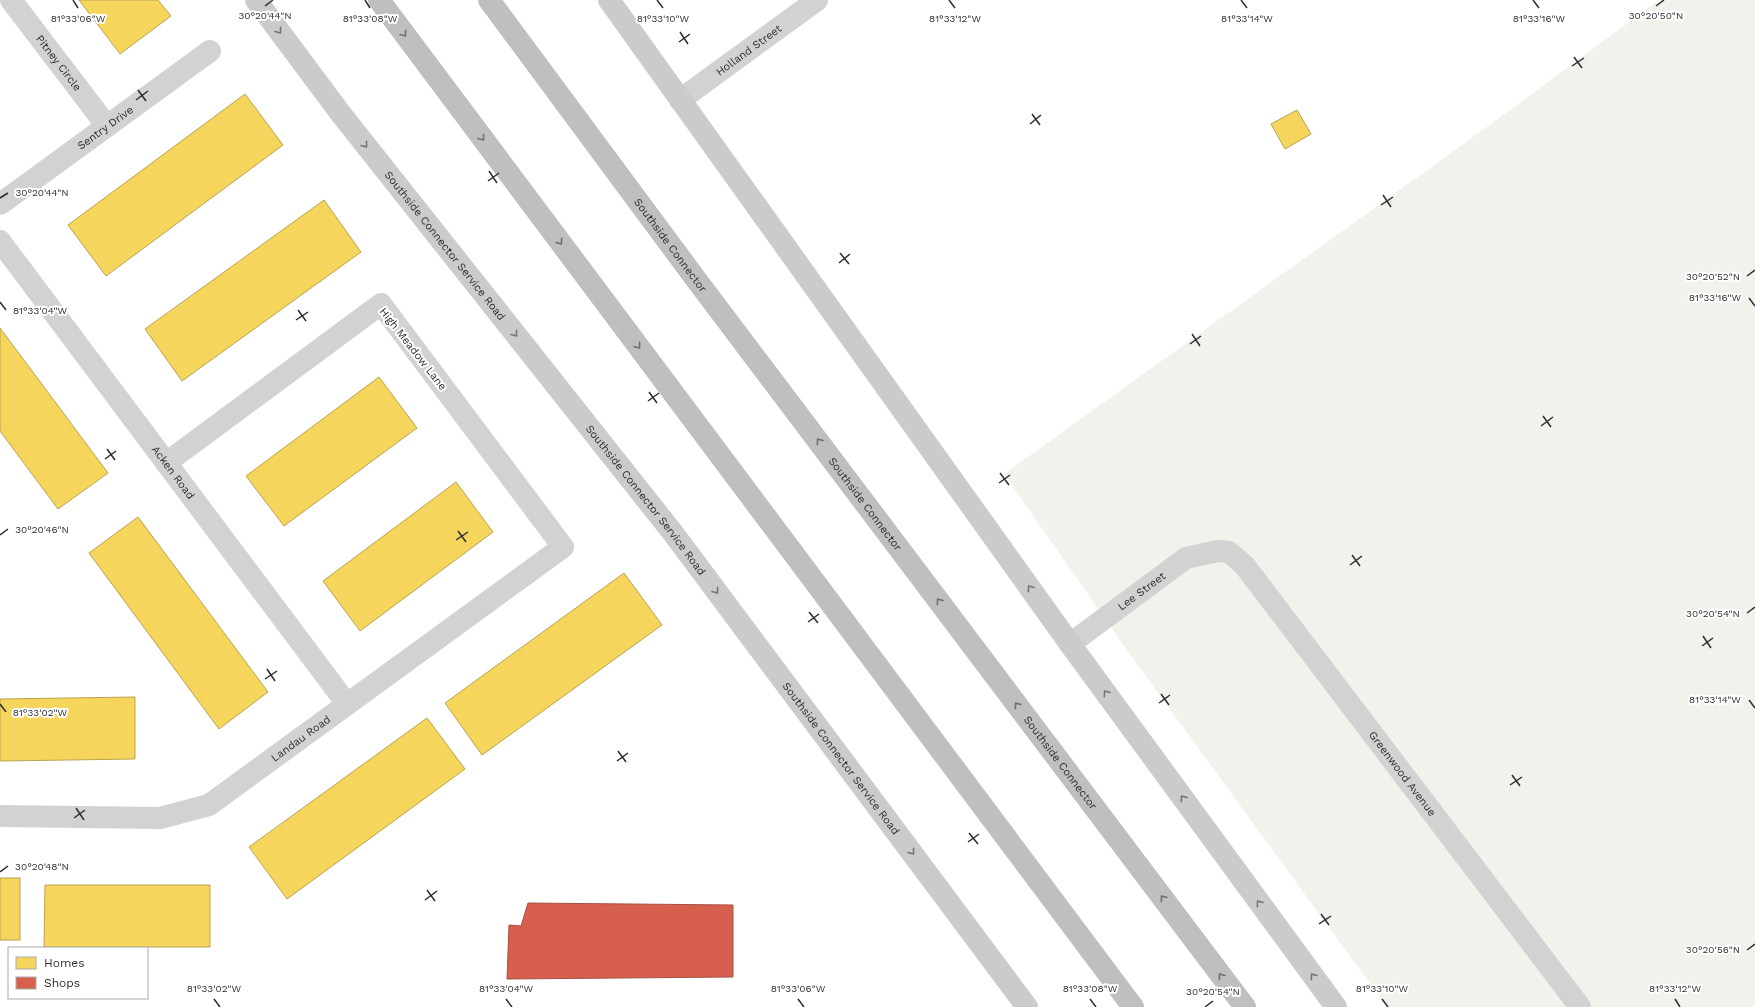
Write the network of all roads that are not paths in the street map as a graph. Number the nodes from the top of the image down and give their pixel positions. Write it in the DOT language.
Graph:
graph roads {
  1 [pos="11,0"];
  2 [pos="256,0"];
  3 [pos="489,0"];
  4 [pos="609,0"];
  5 [pos="817,0"];
  6 [pos="379,1"];
  7 [pos="210,51"];
  8 [pos="680,100"];
  9 [pos="107,126"];
  10 [pos="0,204"];
  11 [pos="0,241"];
  12 [pos="166,463"];
  13 [pos="563,547"];
  14 [pos="1218,551"];
  15 [pos="1070,644"];
  16 [pos="347,704"];
  17 [pos="0,816"];
  18 [pos="1027,1007"];
  19 [pos="1133,1007"];
  20 [pos="1245,1007"];
  21 [pos="1336,1007"];
  22 [pos="1580,1007"];
  1 -- 9 [label="street, Pitney Circle"];
  2 -- 18 [label="street, Southside Connector Service Road, one-way"];
  20 -- 3 [label="highway, Southside Connector, one-way"];
  4 -- 8 [label="street"];
  5 -- 8 [label="street, Holland Street"];
  6 -- 19 [label="highway, one-way"];
  7 -- 9 [label="street, Sentry Drive"];
  15 -- 8 [label="street, one-way"];
  9 -- 10 [label="street, Sentry Drive"];
  11 -- 12 [label="street, Acken Road"];
  12 -- 13 [label="street, High Meadow Lane"];
  12 -- 16 [label="street, Acken Road"];
  13 -- 16 [label="street, Landau Road"];
  14 -- 15 [label="street, Lee Street"];
  14 -- 22 [label="street, Greenwood Avenue"];
  21 -- 15 [label="street, one-way"];
  16 -- 17 [label="street, Landau Road"];
}
